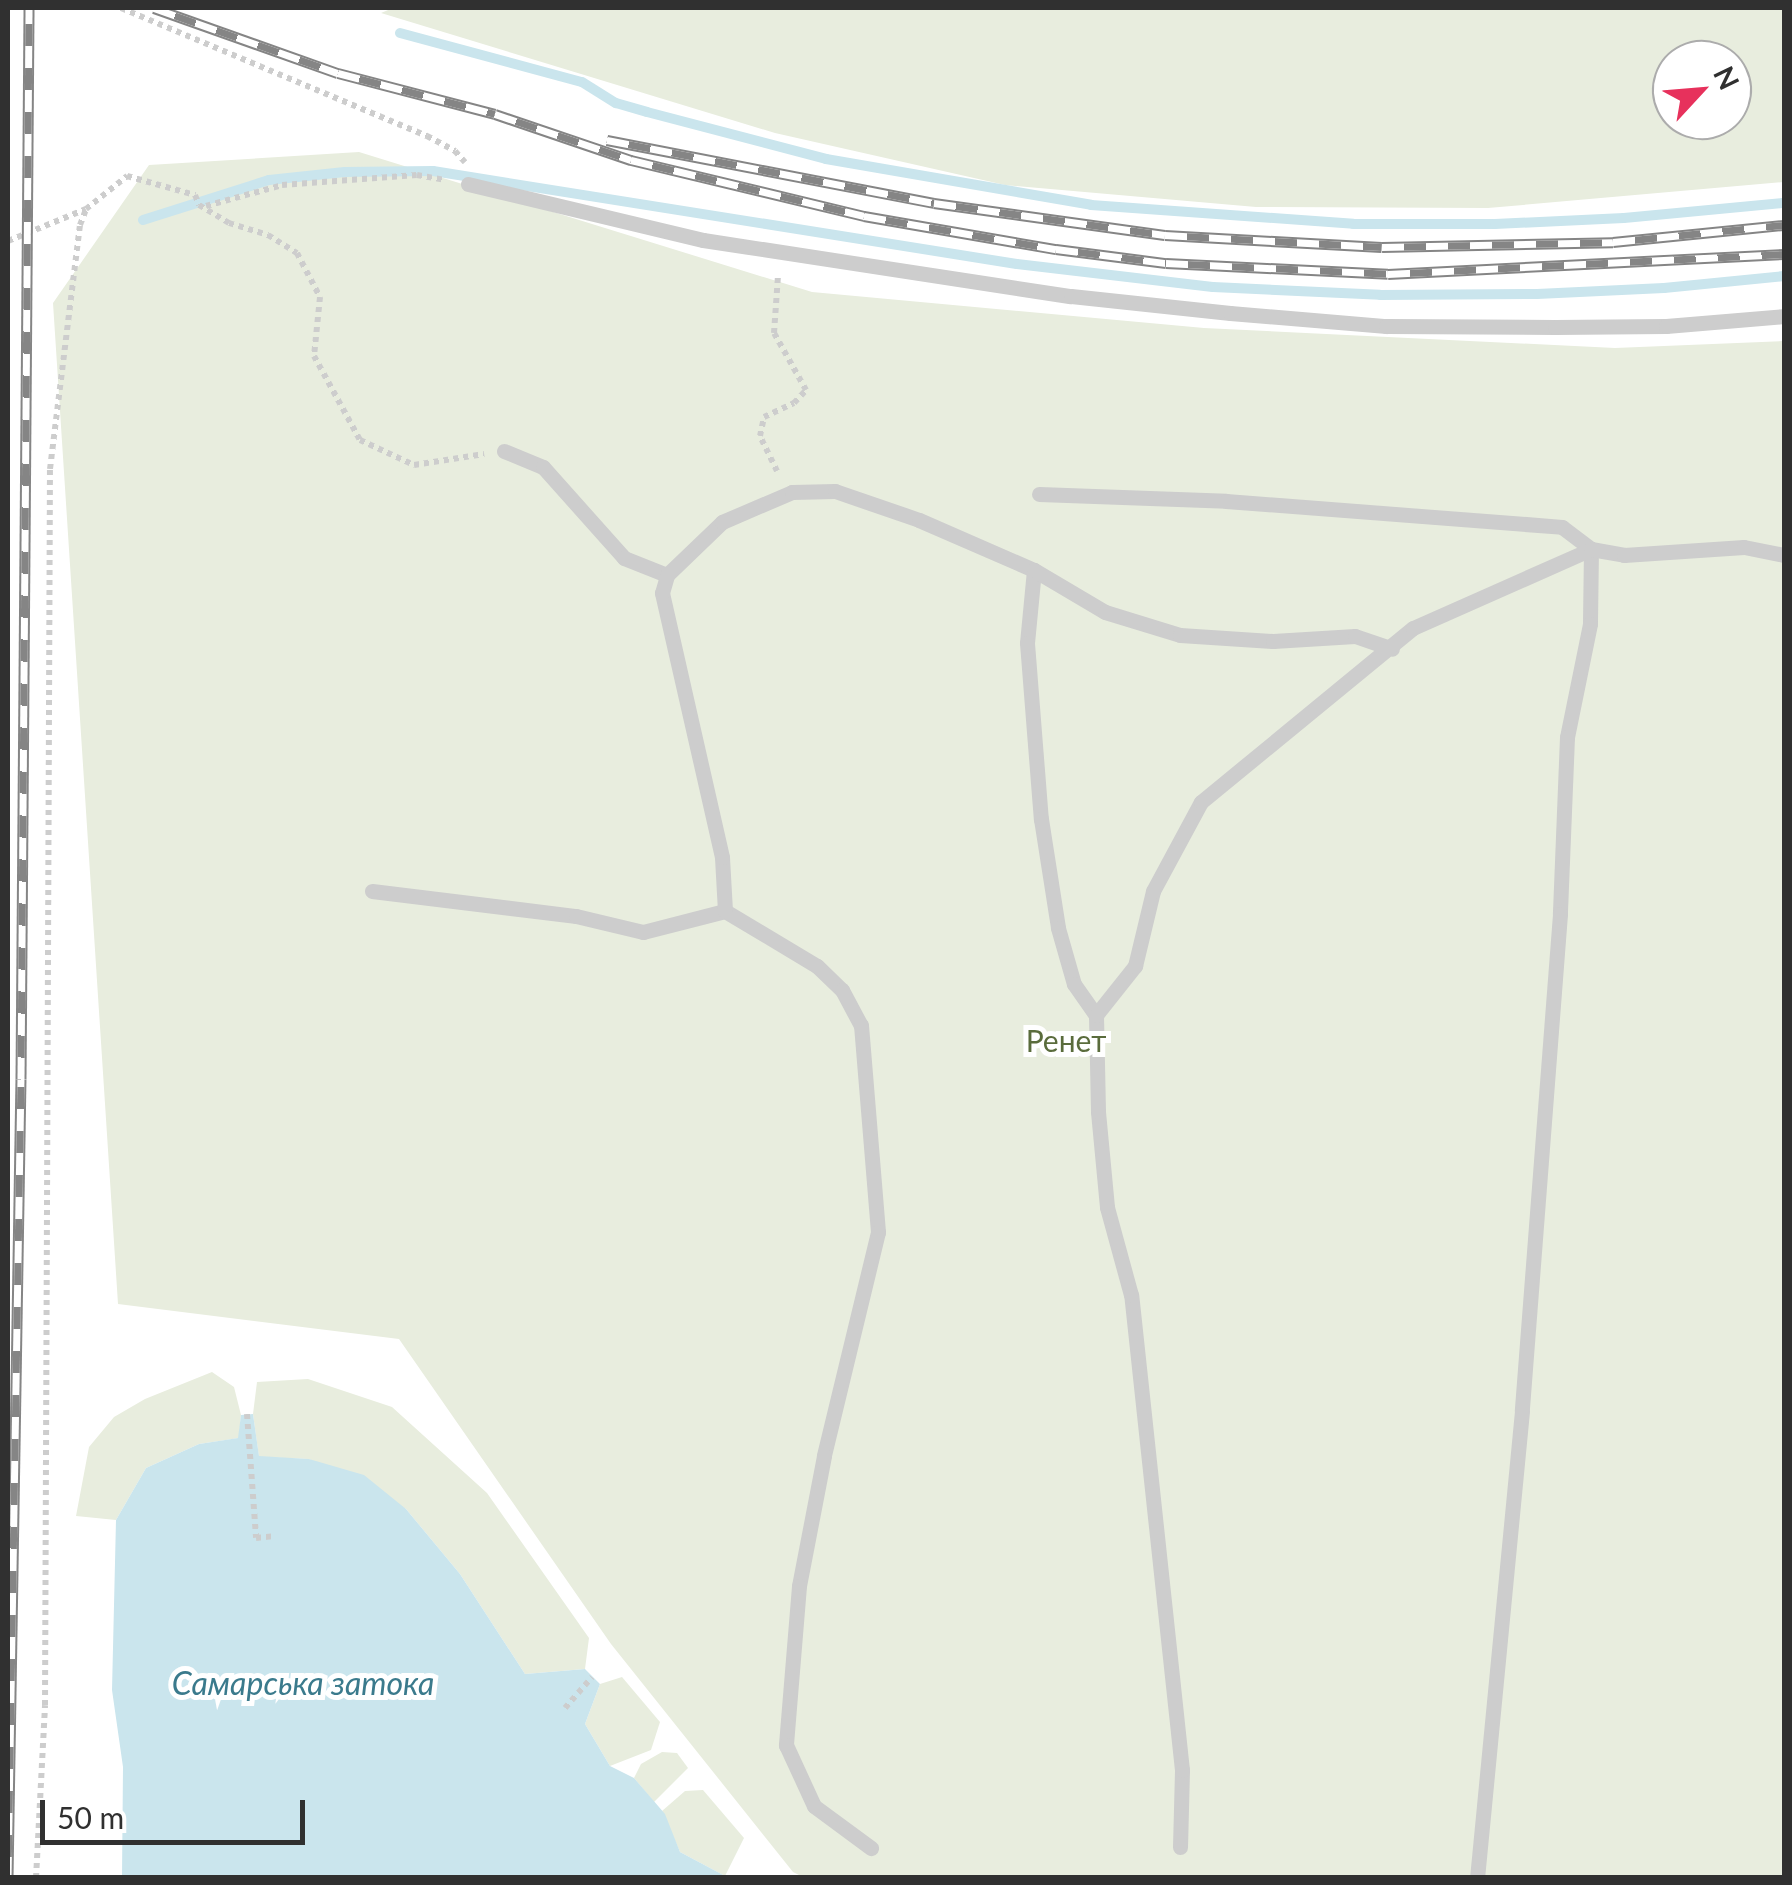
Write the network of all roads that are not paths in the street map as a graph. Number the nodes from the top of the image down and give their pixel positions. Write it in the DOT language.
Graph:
graph roads {
  1 [pos="469,177"];
  2 [pos="1784,316"];
  3 [pos="504,452"];
  4 [pos="1039,494"];
  5 [pos="1591,549"];
  6 [pos="1784,555"];
  7 [pos="1034,570"];
  8 [pos="667,575"];
  9 [pos="1392,649"];
  10 [pos="372,891"];
  11 [pos="725,910"];
  12 [pos="1096,1015"];
  13 [pos="872,1848"];
  14 [pos="1180,1848"];
  15 [pos="1477,1878"];
  1 -- 2 [label="lane"];
  3 -- 8 [label="lane"];
  4 -- 5 [label="lane"];
  5 -- 6 [label="lane"];
  5 -- 9 [label="lane"];
  5 -- 15 [label="lane"];
  7 -- 8 [label="lane"];
  7 -- 9 [label="lane"];
  7 -- 12 [label="lane"];
  8 -- 11 [label="lane"];
  9 -- 12 [label="lane"];
  10 -- 11 [label="lane"];
  11 -- 13 [label="lane"];
  12 -- 14 [label="lane"];
}
